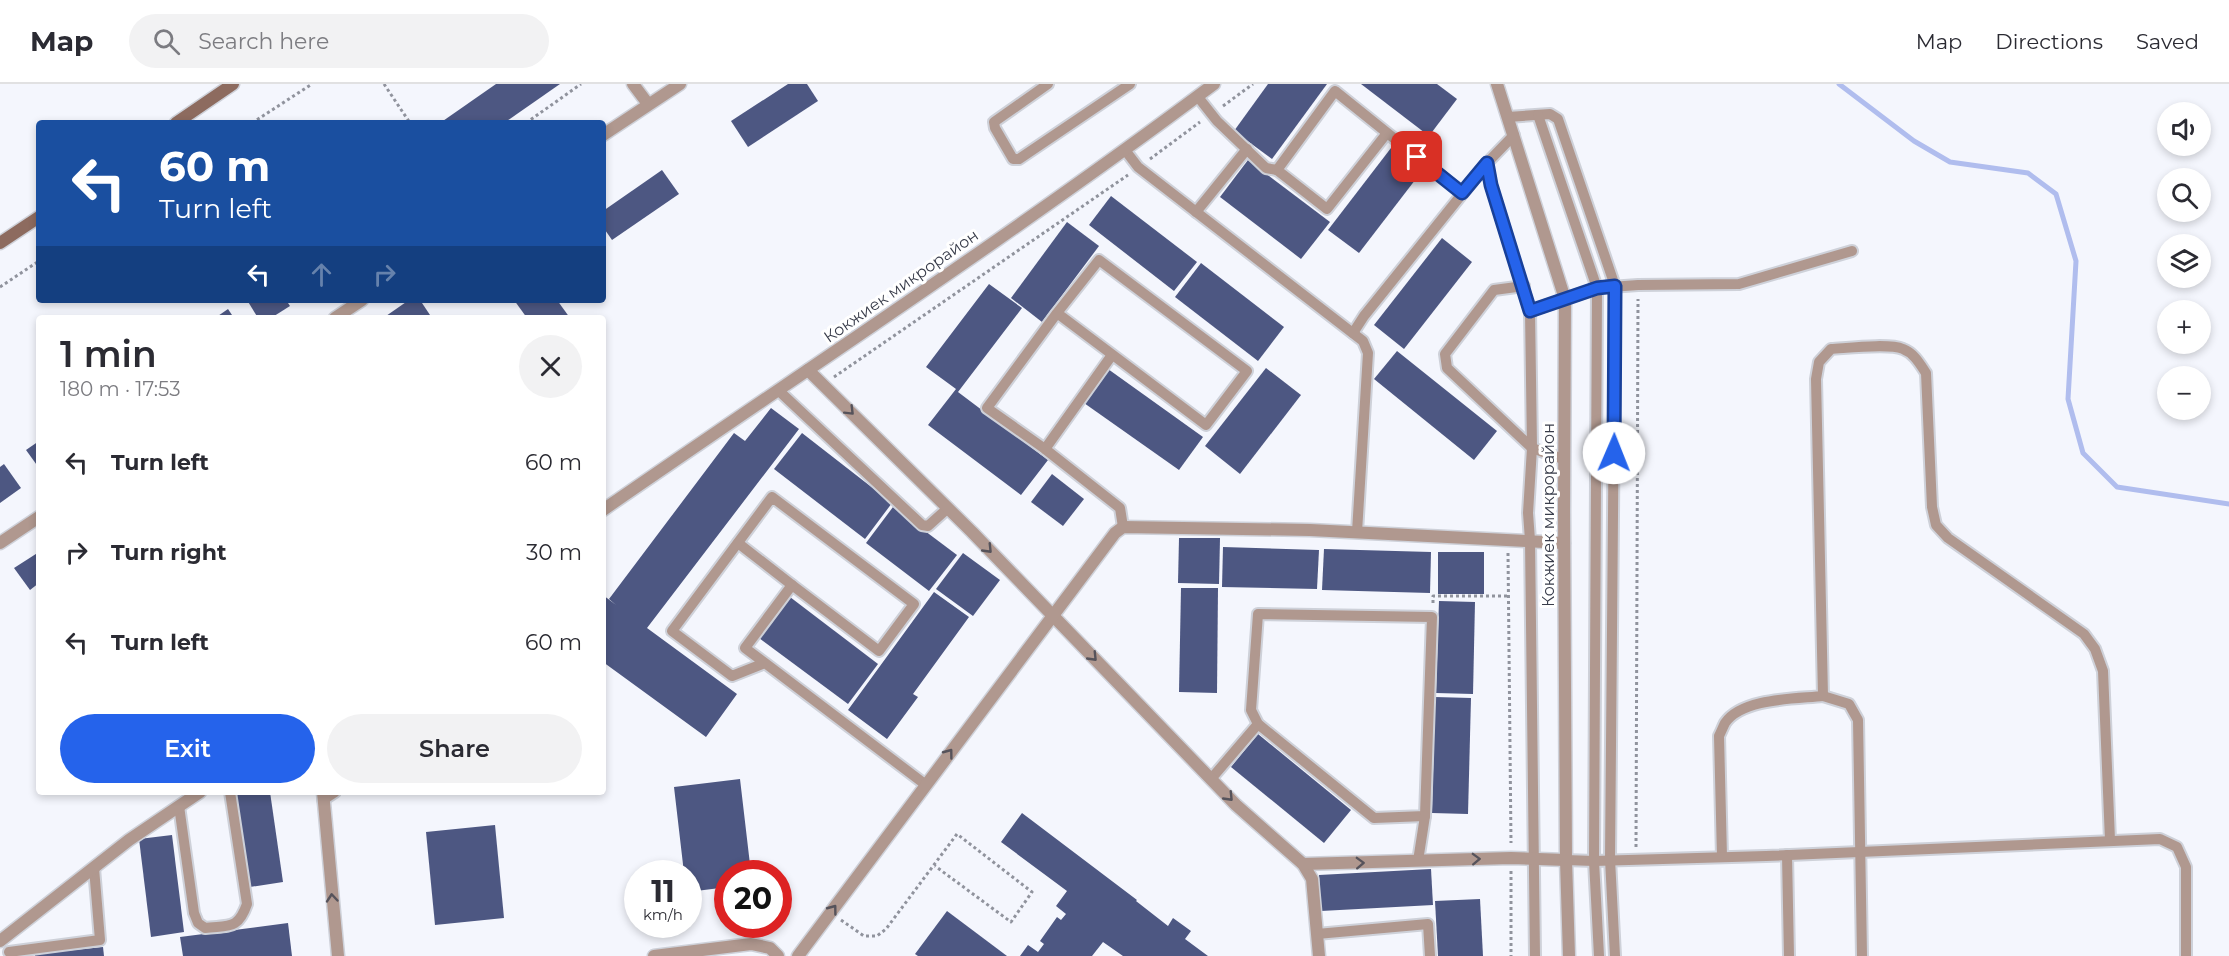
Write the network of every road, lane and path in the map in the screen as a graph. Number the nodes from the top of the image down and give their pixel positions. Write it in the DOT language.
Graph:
graph roads {
  1 [pos="233,84"];
  2 [pos="312,84"];
  3 [pos="384,84"];
  4 [pos="581,84"];
  5 [pos="633,84"];
  6 [pos="680,84"];
  7 [pos="1047,84"];
  8 [pos="1130,84"];
  9 [pos="1214,84"];
  10 [pos="1253,84"];
  11 [pos="1497,84"];
  12 [pos="1198,97"];
  13 [pos="648,104"];
  14 [pos="1211,114"];
  15 [pos="1538,116"];
  16 [pos="1508,117"];
  17 [pos="180,120"];
  18 [pos="257,120"];
  19 [pos="408,120"];
  20 [pos="530,120"];
  21 [pos="606,133"];
  22 [pos="1387,133"];
  23 [pos="1514,135"];
  24 [pos="1125,150"];
  25 [pos="1247,150"];
  26 [pos="1487,163"];
  27 [pos="1138,168"];
  28 [pos="1276,170"];
  29 [pos="1462,193"];
  30 [pos="1196,212"];
  31 [pos="36,218"];
  32 [pos="0,243"];
  33 [pos="1852,251"];
  34 [pos="36,263"];
  35 [pos="1638,285"];
  36 [pos="1524,286"];
  37 [pos="1615,286"];
  38 [pos="0,287"];
  39 [pos="1597,288"];
  40 [pos="1564,300"];
  41 [pos="358,303"];
  42 [pos="1530,311"];
  43 [pos="1057,313"];
  44 [pos="340,315"];
  45 [pos="1353,333"];
  46 [pos="1112,355"];
  47 [pos="808,370"];
  48 [pos="823,385"];
  49 [pos="778,390"];
  50 [pos="1532,448"];
  51 [pos="1045,449"];
  52 [pos="1563,459"];
  53 [pos="606,508"];
  54 [pos="948,508"];
  55 [pos="36,519"];
  56 [pos="1123,526"];
  57 [pos="1357,532"];
  58 [pos="1508,539"];
  59 [pos="1530,540"];
  60 [pos="0,543"];
  61 [pos="738,543"];
  62 [pos="1564,543"];
  63 [pos="792,585"];
  64 [pos="1509,596"];
  65 [pos="1052,615"];
  66 [pos="1432,617"];
  67 [pos="765,663"];
  68 [pos="1823,696"];
  69 [pos="1258,724"];
  70 [pos="1211,779"];
  71 [pos="926,785"];
  72 [pos="196,795"];
  73 [pos="230,795"];
  74 [pos="323,796"];
  75 [pos="179,806"];
  76 [pos="1425,816"];
  77 [pos="2110,840"];
  78 [pos="1860,852"];
  79 [pos="1787,855"];
  80 [pos="1722,857"];
  81 [pos="1511,858"];
  82 [pos="1536,858"];
  83 [pos="1610,859"];
  84 [pos="1636,859"];
  85 [pos="1566,860"];
  86 [pos="1418,861"];
  87 [pos="1594,861"];
  88 [pos="1303,864"];
  89 [pos="935,866"];
  90 [pos="94,868"];
  91 [pos="830,912"];
  92 [pos="1317,934"];
  93 [pos="0,941"];
  94 [pos="9,952"];
  95 [pos="338,956"];
  96 [pos="654,956"];
  97 [pos="778,956"];
  98 [pos="798,956"];
  99 [pos="1319,956"];
  100 [pos="1430,956"];
  101 [pos="1511,956"];
  102 [pos="1535,956"];
  103 [pos="1569,956"];
  104 [pos="1599,956"];
  105 [pos="1615,956"];
  106 [pos="1789,956"];
  107 [pos="1862,956"];
  108 [pos="2186,956"];
  1 -- 17 [label="main road"];
  2 -- 18 [label="path"];
  3 -- 19 [label="path"];
  4 -- 20 [label="path"];
  5 -- 13 [label="street"];
  6 -- 13 [label="street"];
  7 -- 8 [label="lane"];
  9 -- 12 [label="street, Кокжиек микрорайон"];
  10 -- 14 [label="path"];
  11 -- 16 [label="street, Кокжиек микрорайон"];
  12 -- 14 [label="lane"];
  12 -- 24 [label="street, Кокжиек микрорайон"];
  13 -- 21 [label="street"];
  14 -- 25 [label="lane"];
  14 -- 27 [label="path"];
  15 -- 16 [label="lane"];
  15 -- 37 [label="lane"];
  15 -- 39 [label="lane"];
  16 -- 23 [label="street, Кокжиек микрорайон"];
  22 -- 28 [label="lane"];
  22 -- 28 [label="lane"];
  22 -- 29 [label="lane"];
  23 -- 26 [label="lane"];
  23 -- 40 [label="street, Кокжиек микрорайон"];
  24 -- 27 [label="lane"];
  24 -- 47 [label="street, Кокжиек микрорайон"];
  25 -- 28 [label="lane"];
  25 -- 30 [label="lane"];
  26 -- 29 [label="lane"];
  26 -- 36 [label="lane"];
  27 -- 30 [label="lane"];
  27 -- 48 [label="path"];
  29 -- 45 [label="lane"];
  30 -- 45 [label="lane"];
  31 -- 32 [label="main road"];
  33 -- 35 [label="lane"];
  34 -- 38 [label="path"];
  35 -- 37 [label="lane"];
  35 -- 84 [label="path"];
  36 -- 42 [label="lane"];
  36 -- 50 [label="lane"];
  37 -- 39 [label="lane"];
  37 -- 83 [label="lane"];
  39 -- 40 [label="lane"];
  39 -- 87 [label="lane"];
  40 -- 42 [label="lane"];
  40 -- 52 [label="street, Кокжиек микрорайон"];
  41 -- 44 [label="street"];
  42 -- 50 [label="lane"];
  43 -- 46 [label="lane"];
  43 -- 46 [label="lane"];
  43 -- 51 [label="lane"];
  45 -- 57 [label="lane"];
  46 -- 51 [label="lane"];
  47 -- 48 [label="street"];
  47 -- 49 [label="street, Кокжиек микрорайон"];
  48 -- 54 [label="street, one-way"];
  49 -- 53 [label="street, Кокжиек микрорайон"];
  49 -- 54 [label="lane"];
  50 -- 52 [label="lane"];
  50 -- 59 [label="lane"];
  51 -- 56 [label="lane"];
  52 -- 62 [label="street, Кокжиек микрорайон"];
  54 -- 65 [label="street, one-way"];
  55 -- 60 [label="street"];
  56 -- 57 [label="street"];
  56 -- 65 [label="street"];
  57 -- 58 [label="street"];
  58 -- 59 [label="street"];
  58 -- 64 [label="path"];
  59 -- 62 [label="street"];
  59 -- 82 [label="lane"];
  61 -- 63 [label="lane"];
  61 -- 63 [label="lane"];
  61 -- 67 [label="lane"];
  62 -- 85 [label="street, Кокжиек микрорайон"];
  63 -- 67 [label="lane"];
  64 -- 66 [label="path"];
  64 -- 81 [label="path"];
  65 -- 70 [label="street, one-way"];
  71 -- 65 [label="street, one-way"];
  66 -- 69 [label="lane"];
  66 -- 76 [label="lane"];
  67 -- 71 [label="lane"];
  68 -- 77 [label="lane"];
  68 -- 78 [label="lane"];
  68 -- 80 [label="lane"];
  69 -- 70 [label="lane"];
  69 -- 76 [label="lane"];
  70 -- 88 [label="street, one-way"];
  91 -- 71 [label="street, one-way"];
  72 -- 75 [label="street"];
  73 -- 75 [label="lane"];
  95 -- 74 [label="street, one-way"];
  75 -- 90 [label="street"];
  76 -- 86 [label="lane"];
  77 -- 78 [label="lane"];
  77 -- 108 [label="lane"];
  78 -- 79 [label="lane"];
  78 -- 107 [label="lane"];
  79 -- 80 [label="lane"];
  79 -- 106 [label="lane"];
  80 -- 84 [label="lane"];
  81 -- 82 [label="street"];
  86 -- 81 [label="street, one-way"];
  81 -- 101 [label="path"];
  82 -- 85 [label="street"];
  82 -- 102 [label="lane"];
  83 -- 84 [label="lane"];
  83 -- 87 [label="lane"];
  83 -- 105 [label="lane"];
  85 -- 87 [label="lane"];
  85 -- 103 [label="street, Кокжиек микрорайон"];
  88 -- 86 [label="street, one-way"];
  87 -- 104 [label="lane"];
  88 -- 92 [label="street"];
  89 -- 89 [label="path"];
  89 -- 91 [label="path"];
  90 -- 93 [label="street"];
  90 -- 94 [label="lane"];
  91 -- 98 [label="street"];
  92 -- 99 [label="street"];
  92 -- 100 [label="lane"];
  96 -- 97 [label="street"];
}
